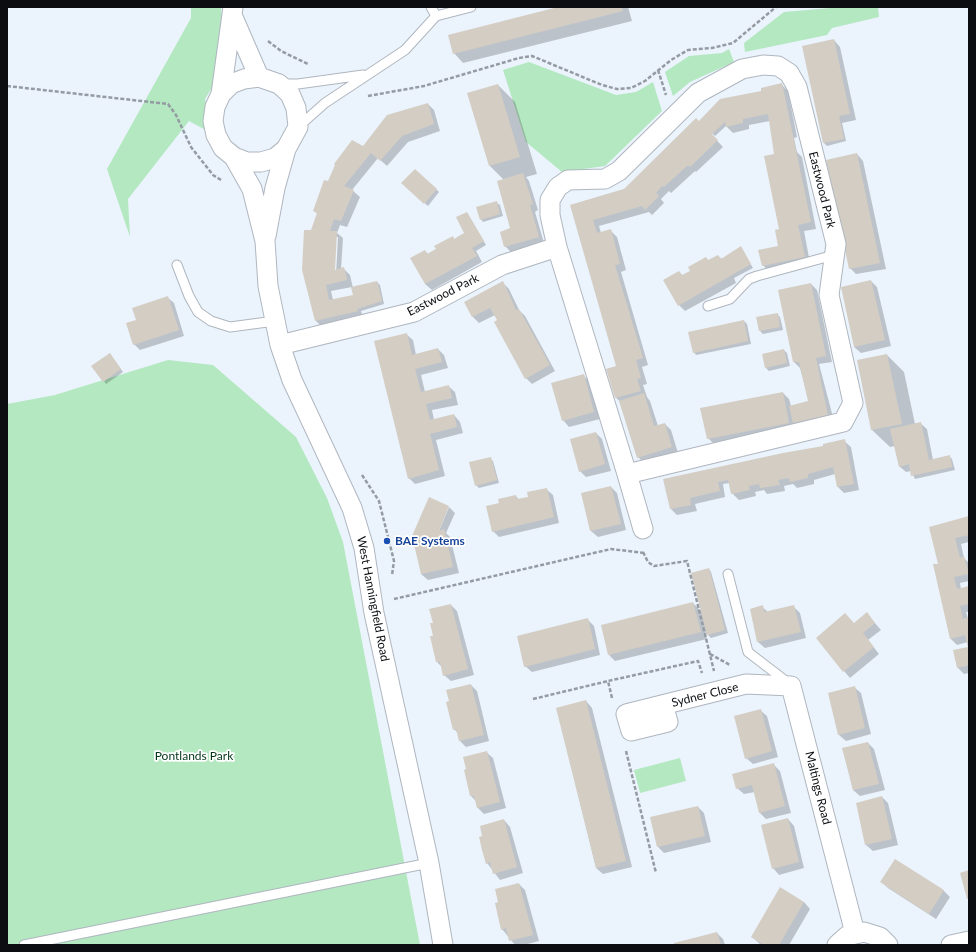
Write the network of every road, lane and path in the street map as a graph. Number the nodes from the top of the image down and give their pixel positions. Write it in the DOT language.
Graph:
graph roads {
  1 [pos="431,7"];
  2 [pos="471,7"];
  3 [pos="776,7"];
  4 [pos="233,11"];
  5 [pos="436,16"];
  6 [pos="263,38"];
  7 [pos="366,75"];
  8 [pos="259,77"];
  9 [pos="318,82"];
  10 [pos="279,84"];
  11 [pos="7,86"];
  12 [pos="221,94"];
  13 [pos="362,97"];
  14 [pos="176,115"];
  15 [pos="298,128"];
  16 [pos="286,149"];
  17 [pos="234,157"];
  18 [pos="265,242"];
  19 [pos="557,247"];
  20 [pos="834,255"];
  21 [pos="177,264"];
  22 [pos="708,306"];
  23 [pos="275,321"];
  24 [pos="280,345"];
  25 [pos="362,474"];
  26 [pos="627,474"];
  27 [pos="643,529"];
  28 [pos="728,574"];
  29 [pos="390,581"];
  30 [pos="388,601"];
  31 [pos="710,654"];
  32 [pos="608,681"];
  33 [pos="791,686"];
  34 [pos="533,699"];
  35 [pos="663,705"];
  36 [pos="429,863"];
  37 [pos="855,933"];
  38 [pos="969,941"];
  39 [pos="24,945"];
  40 [pos="443,945"];
  41 [pos="837,945"];
  42 [pos="888,945"];
  43 [pos="951,945"];
  1 -- 5 [label="lane"];
  2 -- 5 [label="lane"];
  3 -- 13 [label="path"];
  4 -- 8 [label="street, West Hanningfield Road"];
  4 -- 12 [label="street, West Hanningfield Road"];
  5 -- 7 [label="lane"];
  6 -- 9 [label="path"];
  7 -- 9 [label="lane"];
  7 -- 15 [label="lane"];
  8 -- 10 [label="street"];
  8 -- 12 [label="street"];
  9 -- 10 [label="lane"];
  10 -- 15 [label="street"];
  11 -- 14 [label="path"];
  12 -- 17 [label="street, West Hanningfield Road"];
  15 -- 16 [label="street, West Hanningfield Road"];
  16 -- 17 [label="street, West Hanningfield Road"];
  16 -- 18 [label="street, West Hanningfield Road"];
  17 -- 18 [label="street, West Hanningfield Road"];
  18 -- 23 [label="street, West Hanningfield Road"];
  19 -- 20 [label="street, Eastwood Park"];
  19 -- 24 [label="street, Eastwood Park"];
  19 -- 26 [label="street, Eastwood Park"];
  20 -- 22 [label="lane"];
  20 -- 26 [label="street, Eastwood Park"];
  21 -- 23 [label="lane"];
  23 -- 24 [label="street, West Hanningfield Road"];
  24 -- 36 [label="street, West Hanningfield Road"];
  25 -- 29 [label="path"];
  26 -- 27 [label="street, Eastwood Park"];
  28 -- 33 [label="lane"];
  30 -- 31 [label="path"];
  32 -- 34 [label="path"];
  33 -- 35 [label="street, Sydner Close"];
  33 -- 37 [label="street, Maltings Road"];
  36 -- 39 [label="lane"];
  36 -- 40 [label="street, West Hanningfield Road"];
  37 -- 41 [label="street"];
  37 -- 42 [label="street"];
  38 -- 43 [label="street"];
}
